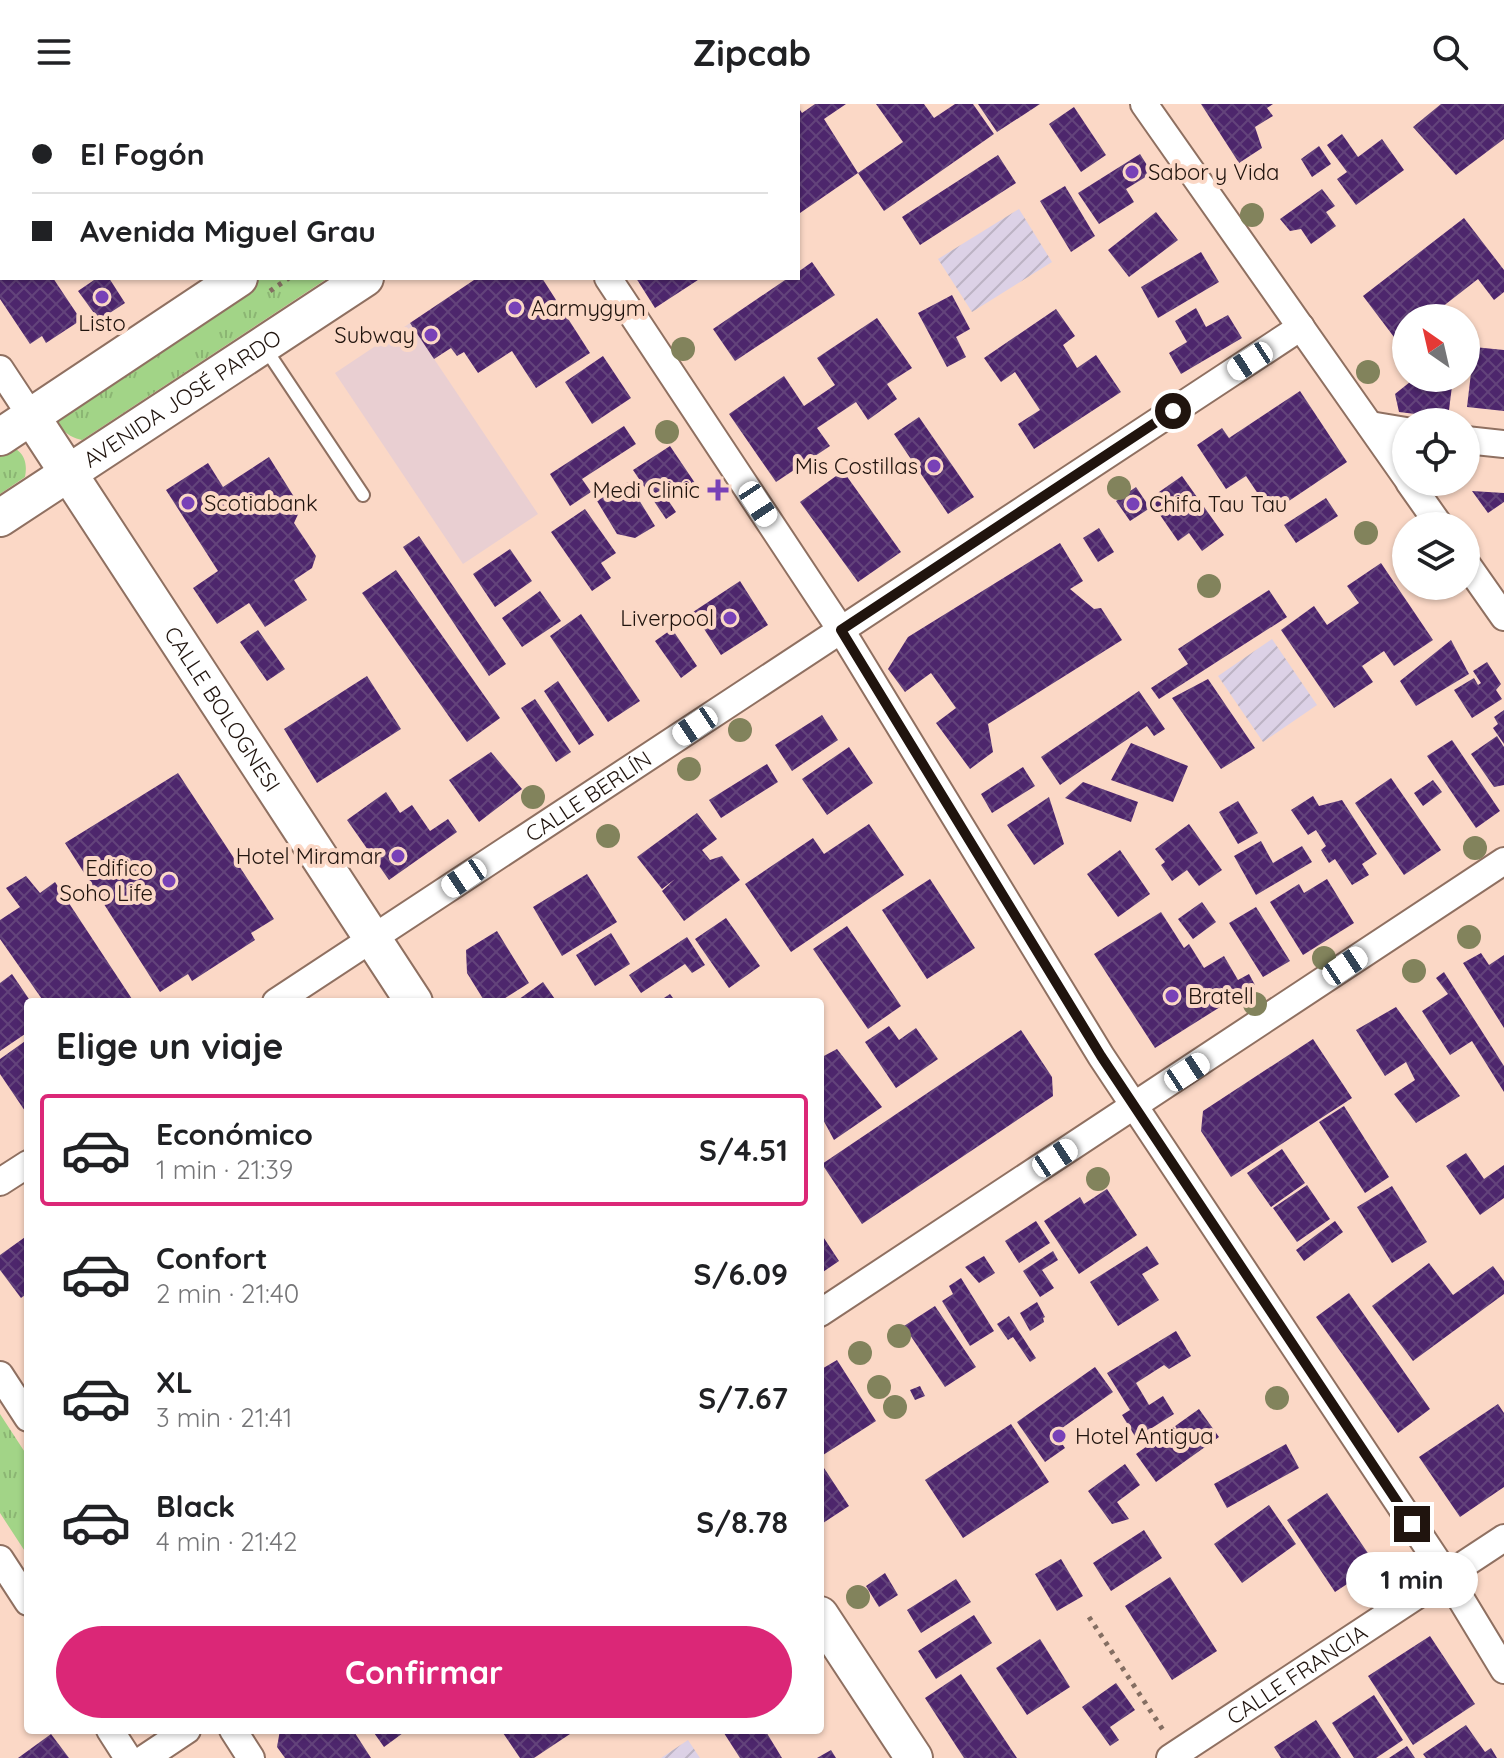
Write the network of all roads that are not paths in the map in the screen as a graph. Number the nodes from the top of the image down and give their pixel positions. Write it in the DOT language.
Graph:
graph roads {
  1 [pos="1144,104"];
  2 [pos="236,280"];
  3 [pos="362,280"];
  4 [pos="609,280"];
  5 [pos="1301,327"];
  6 [pos="264,345"];
  7 [pos="0,369"];
  8 [pos="31,416"];
  9 [pos="1370,425"];
  10 [pos="1392,429"];
  11 [pos="0,437"];
  12 [pos="1480,441"];
  13 [pos="1504,444"];
  14 [pos="1392,457"];
  15 [pos="69,473"];
  16 [pos="363,495"];
  17 [pos="0,518"];
  18 [pos="1480,583"];
  19 [pos="1504,617"];
  20 [pos="841,630"];
  21 [pos="1504,861"];
  22 [pos="372,939"];
  23 [pos="282,998"];
  24 [pos="411,998"];
  25 [pos="1134,1107"];
  26 [pos="24,1167"];
  27 [pos="0,1182"];
  28 [pos="824,1310"];
  29 [pos="0,1375"];
  30 [pos="24,1412"];
  31 [pos="1504,1538"];
  32 [pos="0,1559"];
  33 [pos="1447,1576"];
  34 [pos="24,1596"];
  35 [pos="824,1621"];
  36 [pos="1504,1670"];
  37 [pos="113,1734"];
  38 [pos="181,1734"];
  39 [pos="236,1734"];
  40 [pos="1174,1755"];
  41 [pos="128,1758"];
  42 [pos="145,1758"];
  43 [pos="251,1758"];
  44 [pos="914,1758"];
  1 -- 5 [label="street"];
  2 -- 8 [label="main road"];
  3 -- 6 [label="main road, AVENIDA JOSÉ PARDO"];
  4 -- 20 [label="street"];
  5 -- 9 [label="street"];
  5 -- 20 [label="street, CALLE BERLÍN"];
  6 -- 15 [label="main road, AVENIDA JOSÉ PARDO"];
  6 -- 16 [label="lane"];
  7 -- 8 [label="street"];
  8 -- 11 [label="main road"];
  8 -- 15 [label="main road, CALLE BOLOGNESI"];
  9 -- 10 [label="street"];
  9 -- 14 [label="street"];
  12 -- 13 [label="street"];
  15 -- 17 [label="main road, AVENIDA JOSÉ PARDO"];
  15 -- 22 [label="main road, CALLE BOLOGNESI"];
  18 -- 19 [label="street"];
  20 -- 22 [label="street, CALLE BERLÍN"];
  20 -- 25 [label="street"];
  21 -- 25 [label="street"];
  22 -- 23 [label="street, CALLE BERLÍN"];
  22 -- 24 [label="main road, CALLE BOLOGNESI"];
  25 -- 28 [label="street"];
  25 -- 33 [label="street"];
  26 -- 27 [label="street"];
  29 -- 30 [label="street"];
  31 -- 33 [label="street, CALLE FRANCIA"];
  32 -- 34 [label="street"];
  33 -- 36 [label="street"];
  33 -- 40 [label="street, CALLE FRANCIA"];
  35 -- 44 [label="main road"];
  37 -- 41 [label="street"];
  38 -- 42 [label="street"];
  39 -- 43 [label="street"];
}
